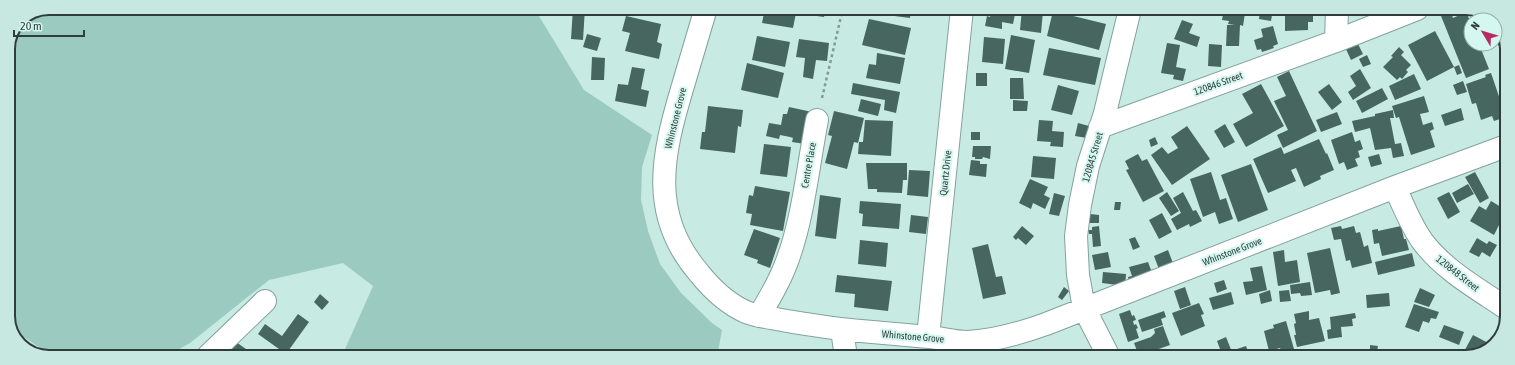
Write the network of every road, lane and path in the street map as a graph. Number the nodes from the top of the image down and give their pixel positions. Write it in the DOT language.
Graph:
graph roads {
  1 [pos="704,15"];
  2 [pos="841,15"];
  3 [pos="961,15"];
  4 [pos="1128,15"];
  5 [pos="1336,15"];
  6 [pos="1402,15"];
  7 [pos="1336,41"];
  8 [pos="816,120"];
  9 [pos="1100,127"];
  10 [pos="1500,148"];
  11 [pos="1395,187"];
  12 [pos="265,301"];
  13 [pos="1500,304"];
  14 [pos="1084,308"];
  15 [pos="759,316"];
  16 [pos="842,330"];
  17 [pos="928,337"];
  18 [pos="214,350"];
  19 [pos="845,350"];
  20 [pos="1105,350"];
  1 -- 15 [label="street, Whinstone Grove"];
  2 -- 8 [label="path"];
  3 -- 17 [label="street, Quartz Drive"];
  4 -- 9 [label="street, 120845 Street"];
  5 -- 7 [label="street"];
  6 -- 7 [label="street, 120846 Street"];
  7 -- 9 [label="street, 120846 Street"];
  8 -- 15 [label="street, Centre Place"];
  9 -- 14 [label="street, 120845 Street"];
  10 -- 11 [label="street, Whinstone Grove"];
  11 -- 13 [label="street, 120848 Street"];
  11 -- 14 [label="street, Whinstone Grove"];
  12 -- 18 [label="street"];
  14 -- 17 [label="street, Whinstone Grove"];
  14 -- 20 [label="street, 120845 Street"];
  15 -- 16 [label="street, Whinstone Grove"];
  16 -- 17 [label="street, Whinstone Grove"];
  16 -- 19 [label="street"];
}
